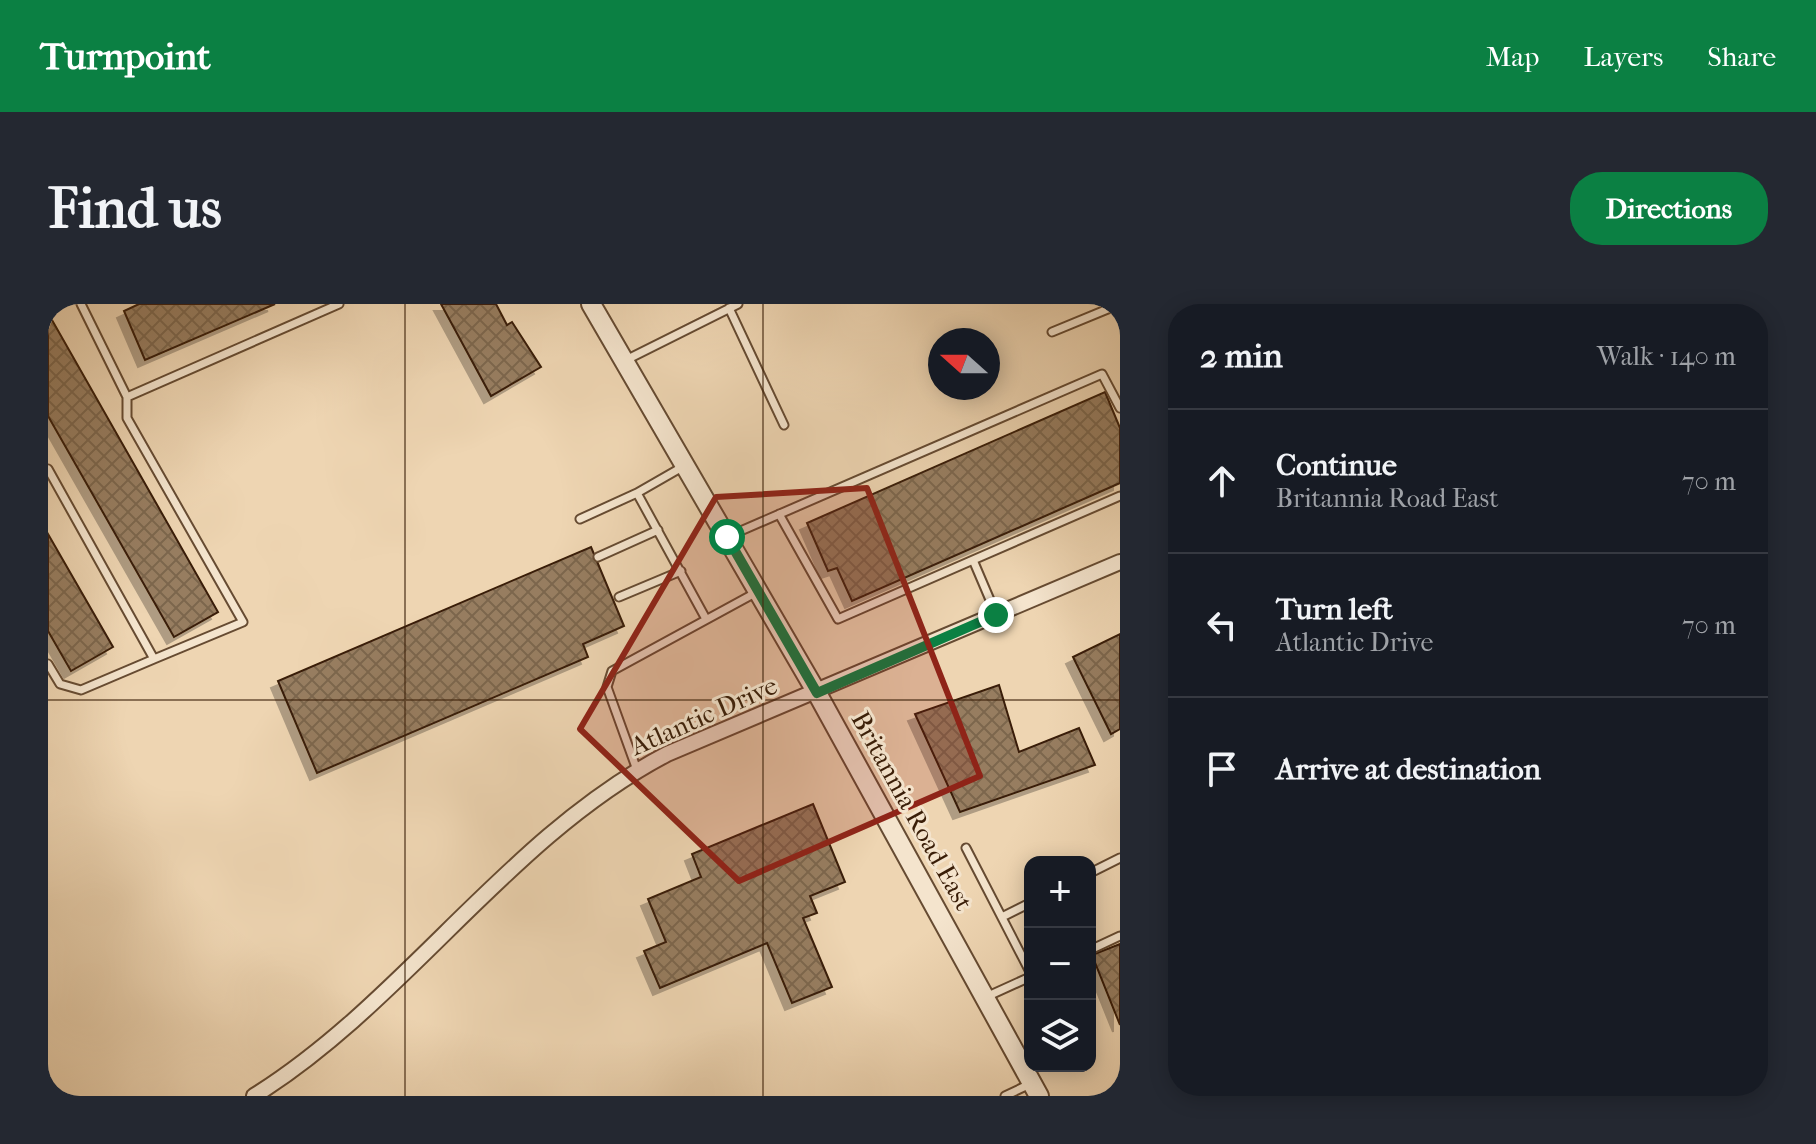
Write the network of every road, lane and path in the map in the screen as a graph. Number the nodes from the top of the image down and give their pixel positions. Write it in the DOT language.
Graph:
graph roads {
  1 [pos="81,304"];
  2 [pos="339,304"];
  3 [pos="591,304"];
  4 [pos="738,304"];
  5 [pos="1120,304"];
  6 [pos="729,308"];
  7 [pos="1052,332"];
  8 [pos="624,361"];
  9 [pos="127,397"];
  10 [pos="1120,408"];
  11 [pos="784,425"];
  12 [pos="685,466"];
  13 [pos="48,469"];
  14 [pos="637,493"];
  15 [pos="1120,496"];
  16 [pos="779,514"];
  17 [pos="580,519"];
  18 [pos="658,530"];
  19 [pos="727,537"];
  20 [pos="598,557"];
  21 [pos="973,560"];
  22 [pos="1120,562"];
  23 [pos="681,571"];
  24 [pos="758,591"];
  25 [pos="619,597"];
  26 [pos="996,615"];
  27 [pos="706,619"];
  28 [pos="154,659"];
  29 [pos="48,664"];
  30 [pos="817,693"];
  31 [pos="637,770"];
  32 [pos="966,848"];
  33 [pos="1120,858"];
  34 [pos="1096,870"];
  35 [pos="1024,906"];
  36 [pos="1002,917"];
  37 [pos="1120,936"];
  38 [pos="1096,947"];
  39 [pos="1024,963"];
  40 [pos="1024,978"];
  41 [pos="986,997"];
  42 [pos="1036,1090"];
  43 [pos="254,1096"];
  44 [pos="1005,1096"];
  1 -- 9 [label="lane"];
  2 -- 9 [label="lane"];
  3 -- 8 [label="street, Britannia Road East"];
  4 -- 6 [label="lane"];
  5 -- 7 [label="lane"];
  6 -- 8 [label="lane"];
  6 -- 11 [label="lane"];
  8 -- 12 [label="street, Britannia Road East"];
  9 -- 28 [label="lane"];
  10 -- 16 [label="lane"];
  12 -- 14 [label="lane"];
  12 -- 19 [label="street, Britannia Road East"];
  13 -- 28 [label="lane"];
  14 -- 17 [label="lane"];
  14 -- 18 [label="lane"];
  15 -- 21 [label="lane"];
  16 -- 19 [label="lane"];
  16 -- 21 [label="lane"];
  18 -- 20 [label="lane"];
  18 -- 23 [label="lane"];
  19 -- 24 [label="street, Britannia Road East"];
  21 -- 26 [label="lane"];
  22 -- 26 [label="street, Atlantic Drive"];
  23 -- 25 [label="lane"];
  23 -- 27 [label="lane"];
  24 -- 27 [label="lane"];
  24 -- 30 [label="street, Britannia Road East"];
  26 -- 30 [label="street, Atlantic Drive"];
  27 -- 31 [label="lane"];
  28 -- 29 [label="lane"];
  30 -- 31 [label="street, Atlantic Drive"];
  30 -- 41 [label="street, Britannia Road East"];
  31 -- 43 [label="street, Atlantic Drive"];
  32 -- 36 [label="lane"];
  33 -- 34 [label="lane"];
  35 -- 36 [label="lane"];
  36 -- 39 [label="lane"];
  37 -- 38 [label="lane"];
  40 -- 41 [label="lane"];
  41 -- 42 [label="street, Britannia Road East"];
  42 -- 44 [label="lane"];
}
